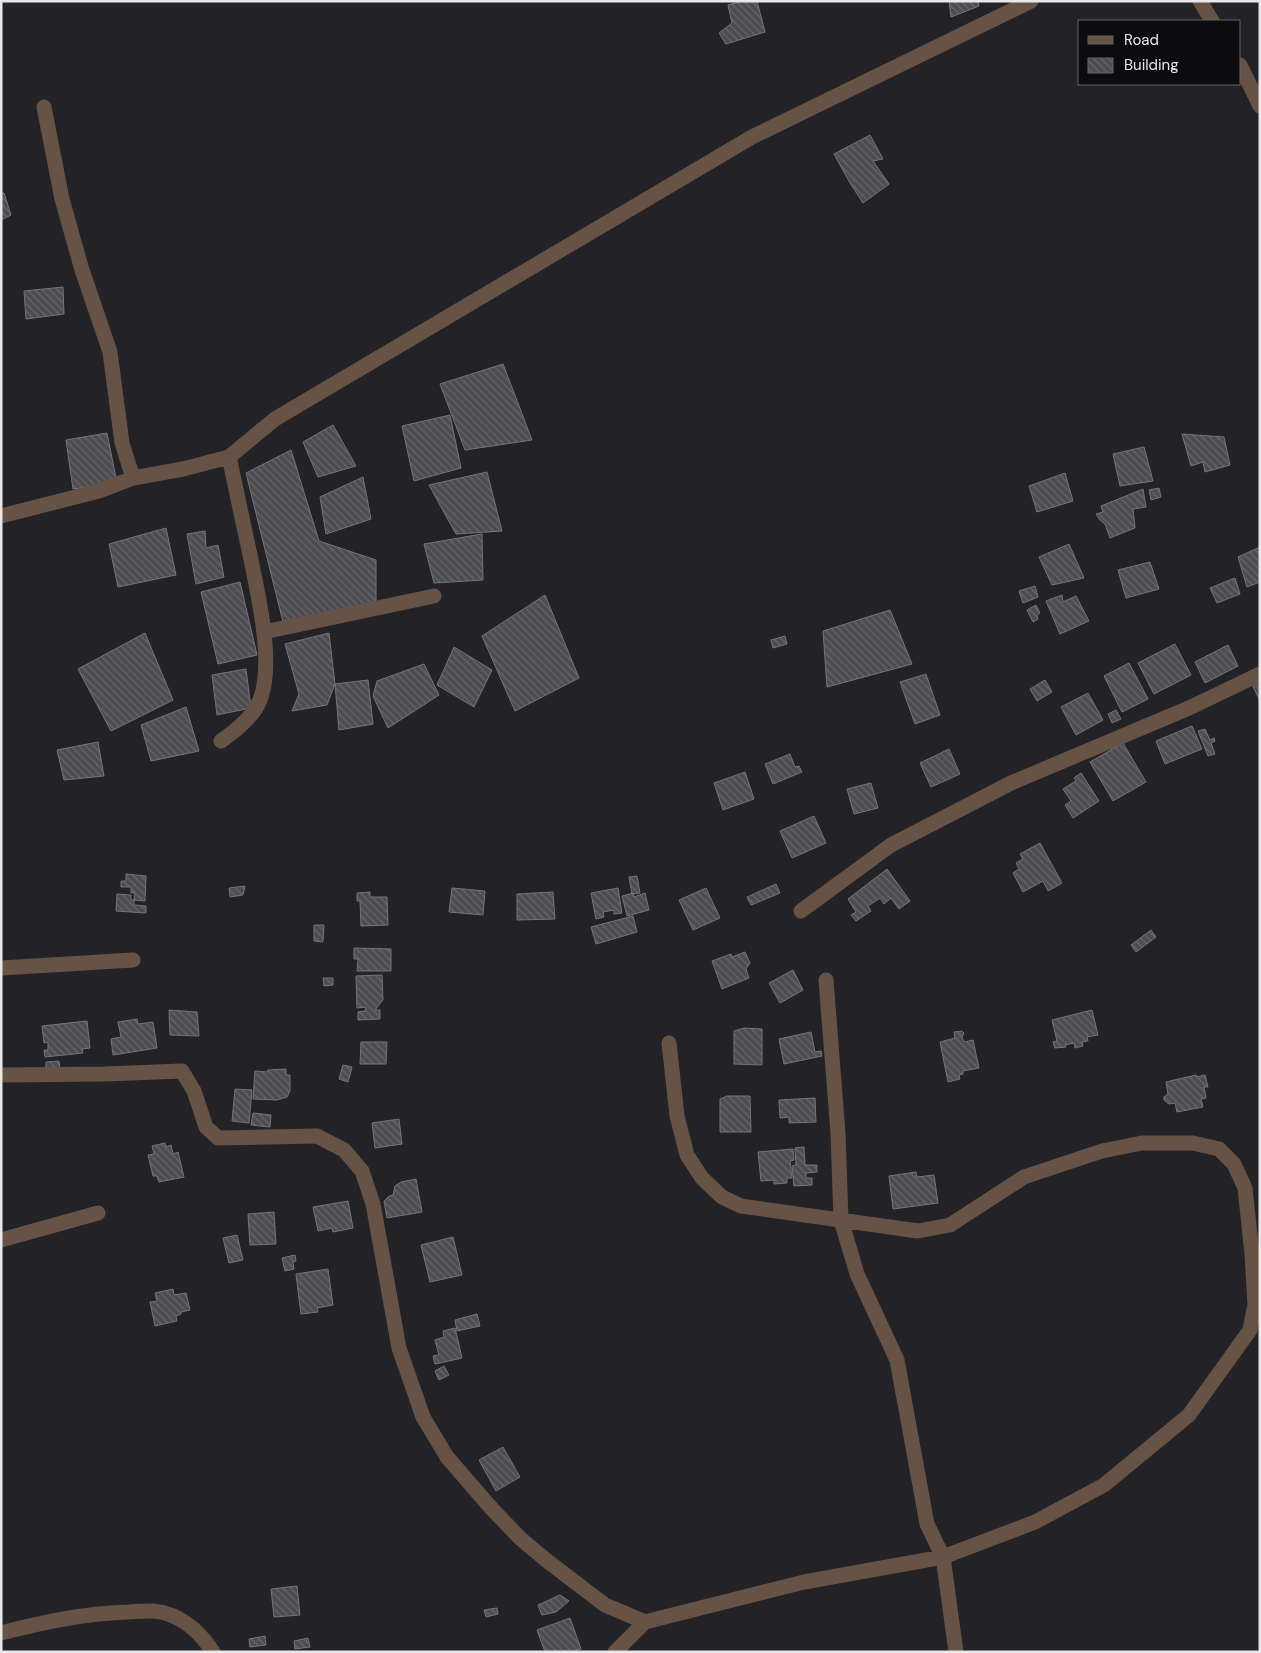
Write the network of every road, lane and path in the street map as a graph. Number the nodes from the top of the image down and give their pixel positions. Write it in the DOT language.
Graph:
graph roads {
  1 [pos="1031,1"];
  2 [pos="1200,1"];
  3 [pos="1211,20"];
  4 [pos="1241,67"];
  5 [pos="1260,106"];
  6 [pos="44,107"];
  7 [pos="230,457"];
  8 [pos="133,478"];
  9 [pos="1,516"];
  10 [pos="434,596"];
  11 [pos="264,632"];
  12 [pos="1260,674"];
  13 [pos="221,741"];
  14 [pos="801,911"];
  15 [pos="133,960"];
  16 [pos="1,968"];
  17 [pos="826,980"];
  18 [pos="669,1043"];
  19 [pos="1,1075"];
  20 [pos="98,1213"];
  21 [pos="841,1220"];
  22 [pos="1,1240"];
  23 [pos="1257,1300"];
  24 [pos="1255,1335"];
  25 [pos="943,1557"];
  26 [pos="645,1622"];
  27 [pos="1,1633"];
  28 [pos="213,1652"];
  29 [pos="615,1652"];
  30 [pos="956,1652"];
  1 -- 7 [label="street"];
  2 -- 3 [label="street"];
  4 -- 5 [label="street"];
  6 -- 8 [label="street"];
  7 -- 8 [label="street"];
  7 -- 11 [label="street"];
  8 -- 9 [label="street"];
  10 -- 11 [label="street"];
  11 -- 13 [label="street"];
  12 -- 14 [label="street"];
  15 -- 16 [label="street"];
  17 -- 21 [label="street"];
  18 -- 21 [label="street"];
  19 -- 26 [label="street"];
  20 -- 22 [label="street"];
  21 -- 23 [label="street"];
  21 -- 25 [label="street"];
  23 -- 24 [label="street"];
  24 -- 25 [label="street"];
  25 -- 26 [label="street"];
  25 -- 30 [label="street"];
  26 -- 29 [label="street"];
  27 -- 28 [label="street"];
}
